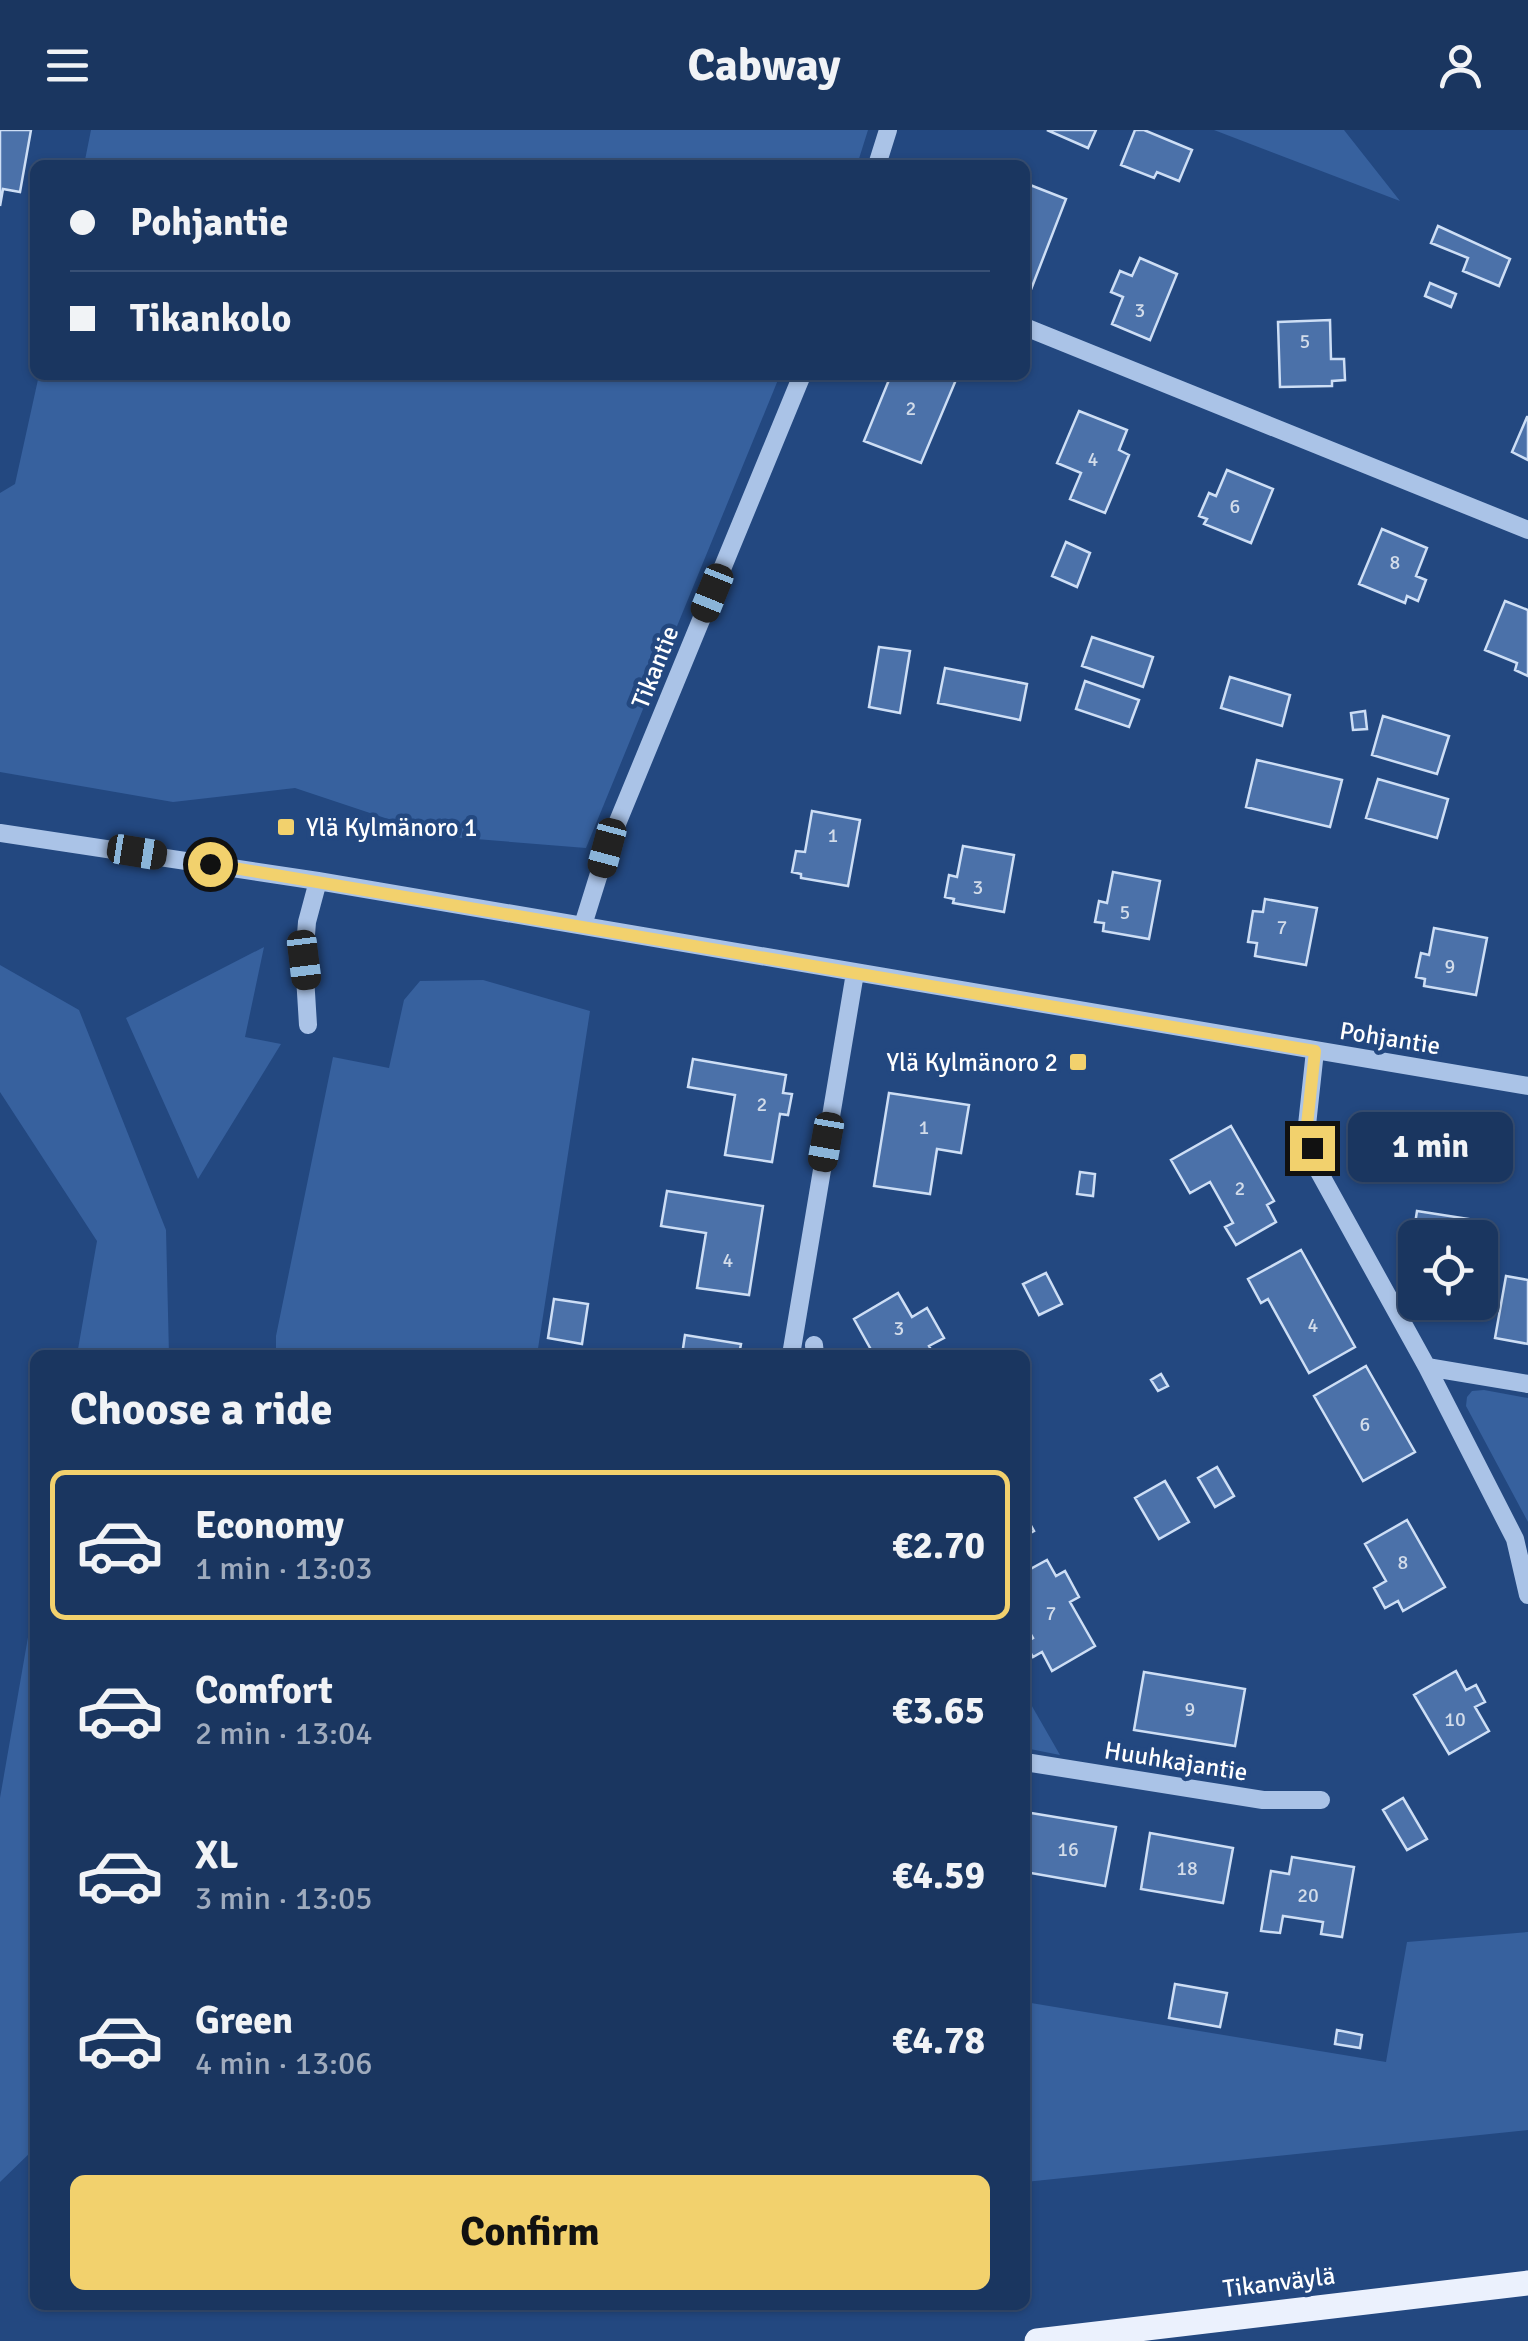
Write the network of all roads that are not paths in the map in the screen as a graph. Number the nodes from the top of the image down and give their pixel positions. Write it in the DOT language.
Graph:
graph roads {
  1 [pos="888,130"];
  2 [pos="879,160"];
  3 [pos="1030,329"];
  4 [pos="800,380"];
  5 [pos="1528,530"];
  6 [pos="0,833"];
  7 [pos="318,880"];
  8 [pos="583,925"];
  9 [pos="856,974"];
  10 [pos="308,1025"];
  11 [pos="1315,1051"];
  12 [pos="1528,1086"];
  13 [pos="792,1350"];
  14 [pos="1427,1368"];
  15 [pos="1528,1384"];
  16 [pos="1528,1595"];
  17 [pos="1030,1763"];
  18 [pos="1321,1800"];
  19 [pos="1528,2282"];
  20 [pos="1037,2341"];
  1 -- 2 [label="street"];
  3 -- 5 [label="street"];
  4 -- 8 [label="street, Tikantie"];
  6 -- 7 [label="street, Pohjantie"];
  7 -- 8 [label="street, Pohjantie"];
  7 -- 10 [label="street"];
  8 -- 9 [label="street, Pohjantie"];
  9 -- 11 [label="street, Pohjantie"];
  9 -- 13 [label="street"];
  11 -- 12 [label="street, Pohjantie"];
  11 -- 14 [label="street"];
  14 -- 15 [label="street"];
  14 -- 16 [label="street"];
  17 -- 18 [label="street, Huuhkajantie"];
  19 -- 20 [label="main road, Tikanväylä"];
}
